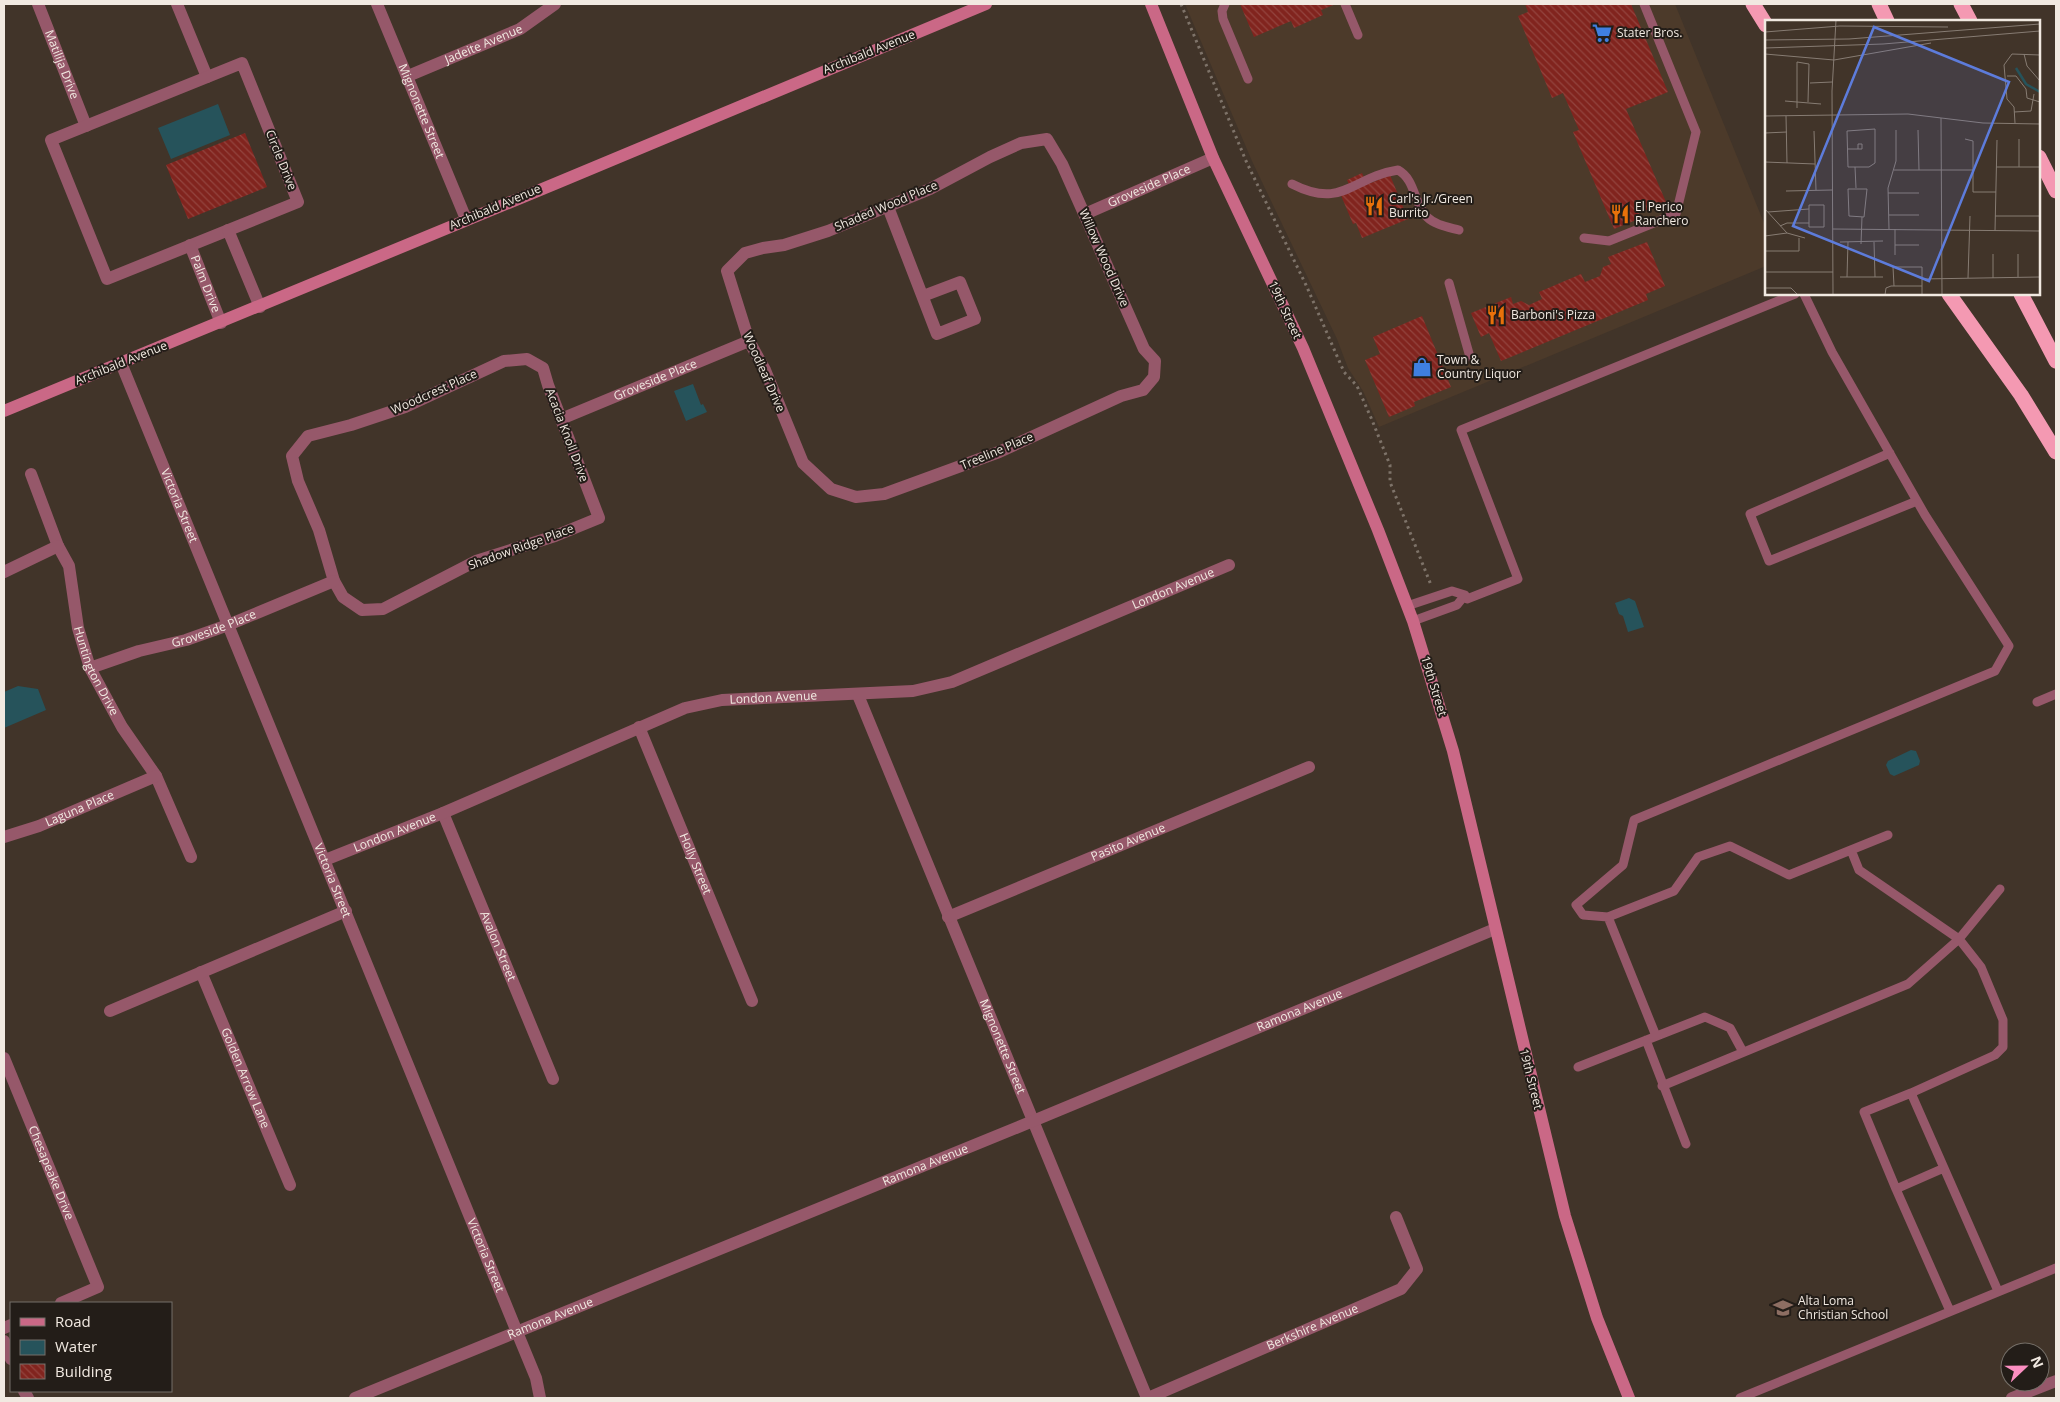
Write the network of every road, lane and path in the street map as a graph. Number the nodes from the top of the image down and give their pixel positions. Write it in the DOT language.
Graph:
graph roads {
  1 [pos="38,4"];
  2 [pos="177,4"];
  3 [pos="377,4"];
  4 [pos="555,4"];
  5 [pos="986,4"];
  6 [pos="1151,4"];
  7 [pos="1181,4"];
  8 [pos="1225,4"];
  9 [pos="1345,4"];
  10 [pos="1644,4"];
  11 [pos="1753,4"];
  12 [pos="1879,4"];
  13 [pos="1961,4"];
  14 [pos="1887,20"];
  15 [pos="1969,20"];
  16 [pos="1765,22"];
  17 [pos="1358,35"];
  18 [pos="408,76"];
  19 [pos="207,77"];
  20 [pos="1248,79"];
  21 [pos="86,126"];
  22 [pos="1047,139"];
  23 [pos="1213,158"];
  24 [pos="2040,159"];
  25 [pos="1292,184"];
  26 [pos="2056,192"];
  27 [pos="888,207"];
  28 [pos="1085,214"];
  29 [pos="466,219"];
  30 [pos="228,230"];
  31 [pos="1459,230"];
  32 [pos="1584,238"];
  33 [pos="190,245"];
  34 [pos="727,271"];
  35 [pos="1449,283"];
  36 [pos="1793,295"];
  37 [pos="1804,295"];
  38 [pos="1950,295"];
  39 [pos="2022,295"];
  40 [pos="923,296"];
  41 [pos="260,307"];
  42 [pos="221,323"];
  43 [pos="749,341"];
  44 [pos="1470,357"];
  45 [pos="527,359"];
  46 [pos="2056,360"];
  47 [pos="121,363"];
  48 [pos="1154,378"];
  49 [pos="4,411"];
  50 [pos="561,419"];
  51 [pos="2056,452"];
  52 [pos="1890,453"];
  53 [pos="32,474"];
  54 [pos="831,489"];
  55 [pos="1917,501"];
  56 [pos="599,518"];
  57 [pos="58,546"];
  58 [pos="1229,565"];
  59 [pos="4,572"];
  60 [pos="334,580"];
  61 [pos="1431,585"];
  62 [pos="1467,599"];
  63 [pos="1408,606"];
  64 [pos="1413,621"];
  65 [pos="228,625"];
  66 [pos="90,668"];
  67 [pos="2056,694"];
  68 [pos="858,695"];
  69 [pos="2037,702"];
  70 [pos="639,727"];
  71 [pos="1309,767"];
  72 [pos="156,776"];
  73 [pos="443,813"];
  74 [pos="1888,835"];
  75 [pos="4,837"];
  76 [pos="1851,850"];
  77 [pos="191,857"];
  78 [pos="325,860"];
  79 [pos="2000,889"];
  80 [pos="346,911"];
  81 [pos="948,917"];
  82 [pos="1608,917"];
  83 [pos="1495,928"];
  84 [pos="1959,939"];
  85 [pos="201,972"];
  86 [pos="752,1001"];
  87 [pos="110,1011"];
  88 [pos="1656,1036"];
  89 [pos="1646,1040"];
  90 [pos="1743,1052"];
  91 [pos="4,1058"];
  92 [pos="1578,1067"];
  93 [pos="554,1079"];
  94 [pos="1662,1086"];
  95 [pos="1910,1093"];
  96 [pos="1033,1121"];
  97 [pos="1686,1144"];
  98 [pos="1944,1168"];
  99 [pos="290,1185"];
  100 [pos="1896,1189"];
  101 [pos="1396,1217"];
  102 [pos="2056,1268"];
  103 [pos="1998,1291"];
  104 [pos="63,1302"];
  105 [pos="1950,1311"];
  106 [pos="517,1332"];
  107 [pos="4,1341"];
  108 [pos="10,1356"];
  109 [pos="2056,1381"];
  110 [pos="355,1398"];
  111 [pos="540,1398"];
  112 [pos="1147,1398"];
  113 [pos="1629,1398"];
  114 [pos="1740,1398"];
  115 [pos="2012,1398"];
  1 -- 21 [label="street, Matilija Drive"];
  2 -- 19 [label="street"];
  3 -- 18 [label="street, Mignonette Street"];
  4 -- 18 [label="street, Jadeite Avenue"];
  5 -- 29 [label="main road, Archibald Avenue"];
  6 -- 23 [label="main road, 19th Street"];
  7 -- 61 [label="path"];
  8 -- 20 [label="lane"];
  9 -- 17 [label="lane"];
  10 -- 32 [label="lane"];
  11 -- 16 [label="highway"];
  12 -- 14 [label="highway"];
  13 -- 15 [label="highway"];
  18 -- 29 [label="street, Mignonette Street"];
  19 -- 21 [label="street, Circle Drive"];
  19 -- 30 [label="street, Circle Drive"];
  21 -- 33 [label="street, Circle Drive"];
  22 -- 27 [label="street, Shaded Wood Place"];
  22 -- 28 [label="street, Willow Wood Drive"];
  23 -- 28 [label="street, Groveside Place"];
  23 -- 63 [label="main road, 19th Street"];
  24 -- 26 [label="highway"];
  25 -- 31 [label="lane"];
  27 -- 34 [label="street, Shaded Wood Place"];
  27 -- 40 [label="street"];
  28 -- 48 [label="street, Willow Wood Drive"];
  29 -- 41 [label="main road, Archibald Avenue"];
  30 -- 33 [label="street, Circle Drive"];
  30 -- 41 [label="street"];
  33 -- 42 [label="street, Palm Drive"];
  34 -- 43 [label="street, Woodleaf Drive"];
  35 -- 44 [label="lane"];
  36 -- 62 [label="lane"];
  37 -- 52 [label="lane"];
  38 -- 51 [label="highway"];
  39 -- 46 [label="highway"];
  40 -- 40 [label="street"];
  41 -- 42 [label="main road, Archibald Avenue"];
  42 -- 47 [label="main road, Archibald Avenue"];
  43 -- 50 [label="street, Groveside Place"];
  43 -- 54 [label="street, Woodleaf Drive"];
  45 -- 50 [label="street, Acacia Knoll Drive"];
  45 -- 60 [label="street, Woodcrest Place"];
  47 -- 49 [label="main road, Archibald Avenue"];
  47 -- 65 [label="street, Victoria Street"];
  48 -- 54 [label="street, Treeline Place"];
  50 -- 56 [label="street, Acacia Knoll Drive"];
  52 -- 55 [label="lane"];
  52 -- 55 [label="lane"];
  53 -- 57 [label="street, Huntington Drive"];
  55 -- 82 [label="lane"];
  56 -- 60 [label="street, Shadow Ridge Place"];
  57 -- 59 [label="street"];
  57 -- 66 [label="street, Huntington Drive"];
  58 -- 68 [label="street, London Avenue"];
  60 -- 65 [label="street, Groveside Place"];
  63 -- 64 [label="main road, 19th Street"];
  63 -- 64 [label="lane"];
  64 -- 83 [label="main road, 19th Street"];
  65 -- 66 [label="street, Groveside Place"];
  65 -- 78 [label="street, Victoria Street"];
  66 -- 72 [label="street, Huntington Drive"];
  67 -- 69 [label="lane"];
  68 -- 70 [label="street, London Avenue"];
  68 -- 81 [label="street, Mignonette Street"];
  70 -- 73 [label="street, London Avenue"];
  70 -- 86 [label="street, Holly Street"];
  71 -- 81 [label="street, Pasito Avenue"];
  72 -- 75 [label="street, Laguna Place"];
  72 -- 77 [label="street, Huntington Drive"];
  73 -- 78 [label="street, London Avenue"];
  73 -- 93 [label="street, Avalon Street"];
  74 -- 76 [label="lane"];
  76 -- 82 [label="lane"];
  76 -- 84 [label="lane"];
  78 -- 80 [label="street, Victoria Street"];
  79 -- 84 [label="lane"];
  80 -- 85 [label="street"];
  80 -- 106 [label="street, Victoria Street"];
  81 -- 96 [label="street, Mignonette Street"];
  82 -- 88 [label="lane"];
  83 -- 96 [label="street, Ramona Avenue"];
  83 -- 113 [label="main road, 19th Street"];
  84 -- 90 [label="lane"];
  84 -- 95 [label="lane"];
  85 -- 87 [label="street"];
  85 -- 99 [label="street, Golden Arrow Lane"];
  88 -- 89 [label="lane"];
  88 -- 90 [label="lane"];
  89 -- 92 [label="lane"];
  89 -- 94 [label="lane"];
  90 -- 94 [label="lane"];
  91 -- 104 [label="street, Chesapeake Drive"];
  94 -- 97 [label="lane"];
  95 -- 98 [label="lane"];
  95 -- 100 [label="lane"];
  96 -- 106 [label="street, Ramona Avenue"];
  96 -- 112 [label="street, Mignonette Street"];
  98 -- 100 [label="lane"];
  98 -- 103 [label="lane"];
  100 -- 105 [label="lane"];
  101 -- 112 [label="street, Berkshire Avenue"];
  102 -- 103 [label="lane"];
  103 -- 105 [label="lane"];
  105 -- 114 [label="lane"];
  106 -- 110 [label="street, Ramona Avenue"];
  106 -- 111 [label="street, Victoria Street"];
  107 -- 108 [label="street"];
  109 -- 115 [label="street"];
}
